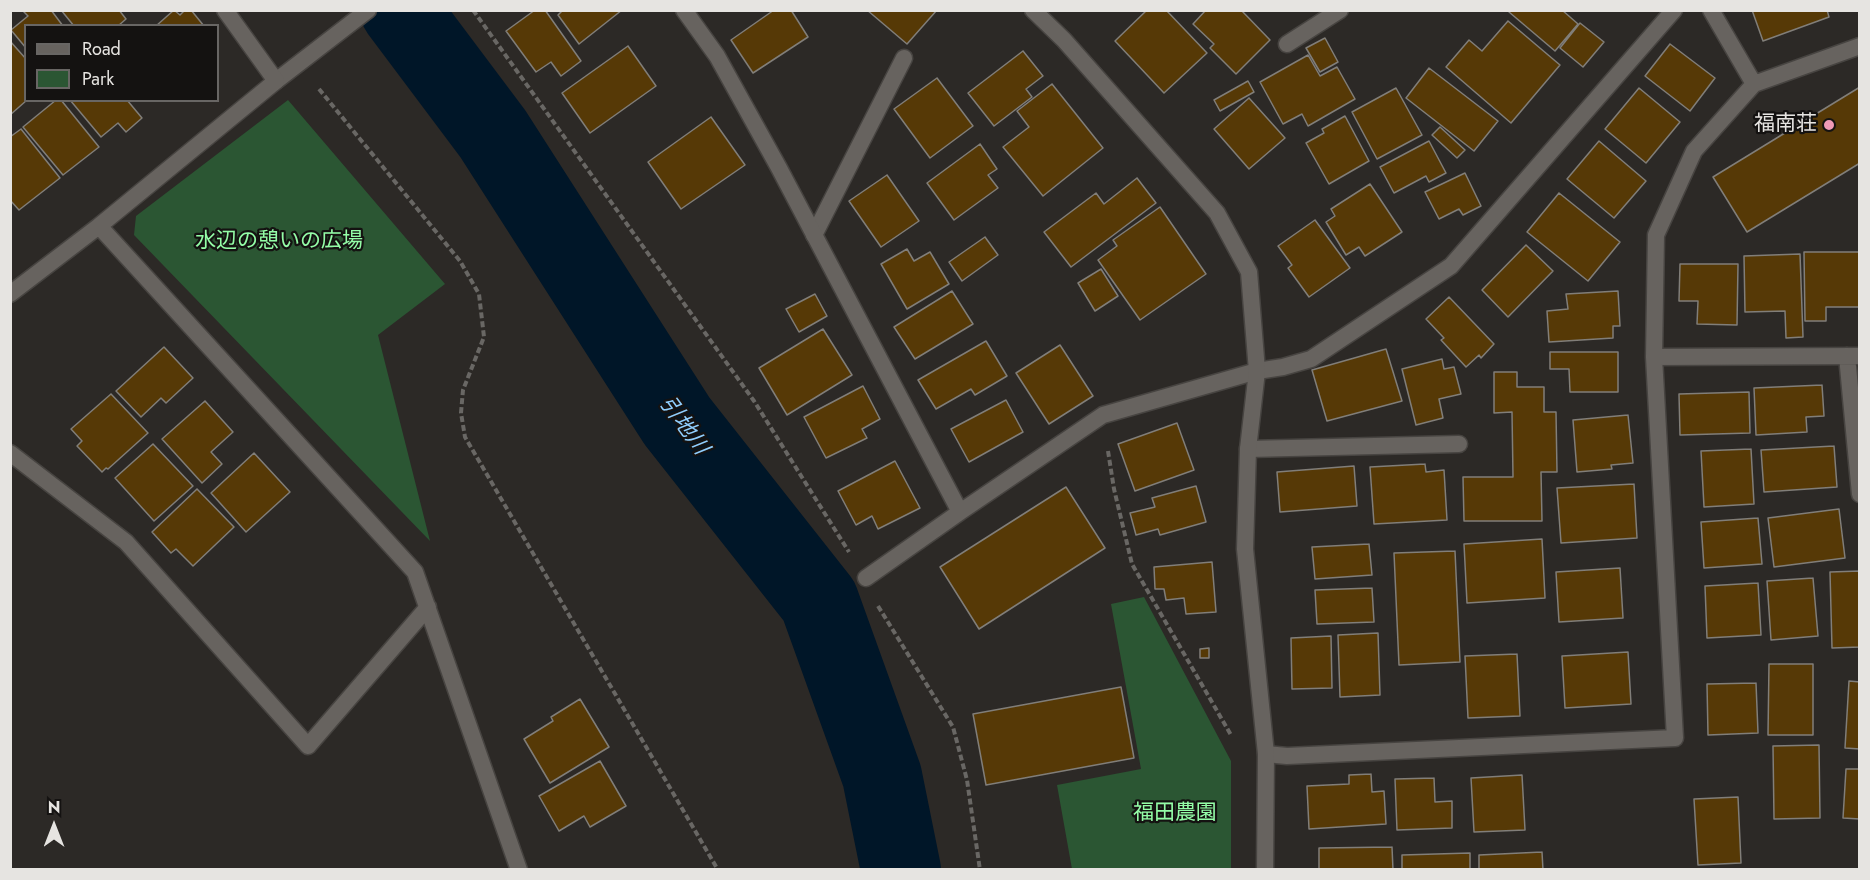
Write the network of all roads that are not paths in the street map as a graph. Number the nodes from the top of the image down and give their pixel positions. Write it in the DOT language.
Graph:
graph roads {
  1 [pos="225,10"];
  2 [pos="368,10"];
  3 [pos="684,10"];
  4 [pos="1033,10"];
  5 [pos="1340,10"];
  6 [pos="1674,10"];
  7 [pos="1711,10"];
  8 [pos="1287,44"];
  9 [pos="1860,46"];
  10 [pos="904,58"];
  11 [pos="276,81"];
  12 [pos="1754,84"];
  13 [pos="99,226"];
  14 [pos="814,235"];
  15 [pos="10,294"];
  16 [pos="1853,356"];
  17 [pos="1654,357"];
  18 [pos="1257,371"];
  19 [pos="1459,444"];
  20 [pos="1248,449"];
  21 [pos="10,453"];
  22 [pos="1860,495"];
  23 [pos="960,512"];
  24 [pos="866,578"];
  25 [pos="428,607"];
  26 [pos="1266,754"];
  27 [pos="519,870"];
  28 [pos="1265,870"];
  1 -- 11 [label="street"];
  2 -- 11 [label="street"];
  3 -- 14 [label="street"];
  4 -- 18 [label="street"];
  5 -- 8 [label="street"];
  6 -- 18 [label="street"];
  7 -- 12 [label="street"];
  9 -- 12 [label="street"];
  10 -- 14 [label="street"];
  11 -- 13 [label="street"];
  12 -- 17 [label="street"];
  13 -- 15 [label="street"];
  13 -- 25 [label="street"];
  14 -- 23 [label="street"];
  16 -- 17 [label="street"];
  16 -- 22 [label="street"];
  17 -- 26 [label="street"];
  18 -- 20 [label="street"];
  18 -- 23 [label="street"];
  19 -- 20 [label="street"];
  20 -- 26 [label="street"];
  21 -- 25 [label="street"];
  23 -- 24 [label="street"];
  25 -- 27 [label="street"];
  26 -- 28 [label="street"];
}
